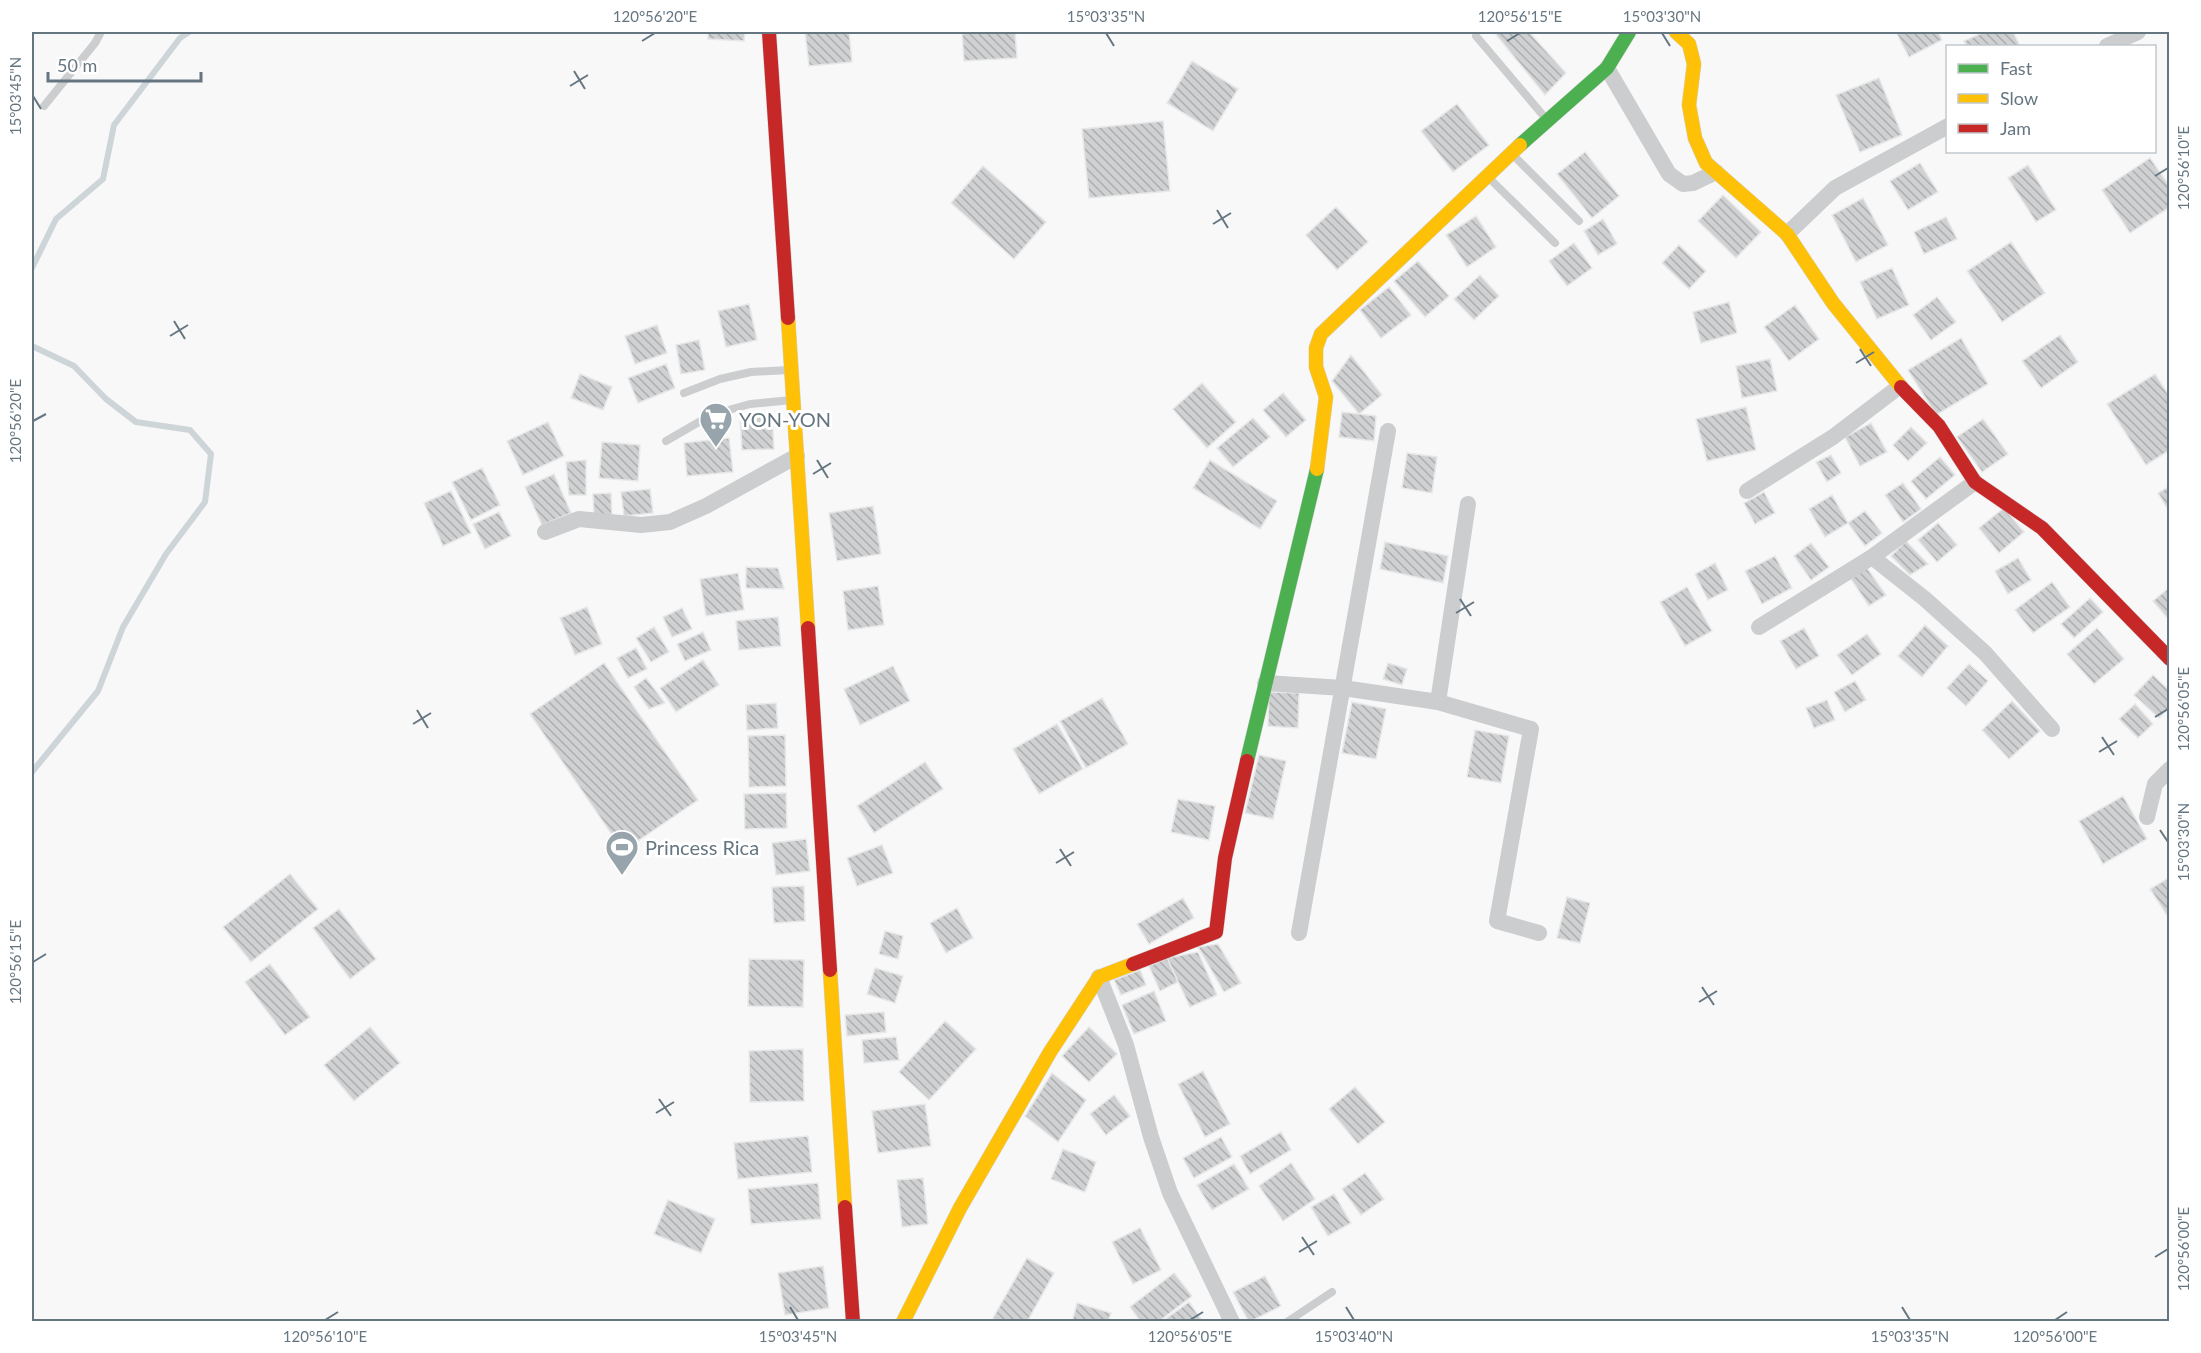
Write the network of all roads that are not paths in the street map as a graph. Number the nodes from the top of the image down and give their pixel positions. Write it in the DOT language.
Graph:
graph roads {
  1 [pos="100,32"];
  2 [pos="769,32"];
  3 [pos="1629,32"];
  4 [pos="1676,32"];
  5 [pos="2138,32"];
  6 [pos="1476,36"];
  7 [pos="2110,45"];
  8 [pos="1608,68"];
  9 [pos="44,106"];
  10 [pos="1547,120"];
  11 [pos="1946,127"];
  12 [pos="1511,153"];
  13 [pos="1716,172"];
  14 [pos="1487,176"];
  15 [pos="1579,221"];
  16 [pos="1786,234"];
  17 [pos="1555,243"];
  18 [pos="791,370"];
  19 [pos="1900,386"];
  20 [pos="684,393"];
  21 [pos="793,399"];
  22 [pos="1388,431"];
  23 [pos="666,441"];
  24 [pos="797,456"];
  25 [pos="1975,482"];
  26 [pos="1747,491"];
  27 [pos="1468,504"];
  28 [pos="546,532"];
  29 [pos="1872,557"];
  30 [pos="1759,627"];
  31 [pos="2169,659"];
  32 [pos="1265,683"];
  33 [pos="1343,688"];
  34 [pos="1438,702"];
  35 [pos="2052,729"];
  36 [pos="2169,769"];
  37 [pos="2147,817"];
  38 [pos="1299,933"];
  39 [pos="1539,933"];
  40 [pos="1099,977"];
  41 [pos="1332,1292"];
  42 [pos="853,1322"];
  43 [pos="903,1322"];
  44 [pos="1232,1322"];
  45 [pos="1287,1322"];
  1 -- 9 [label="lane"];
  2 -- 18 [label="street"];
  3 -- 8 [label="street"];
  4 -- 13 [label="street"];
  5 -- 7 [label="street"];
  6 -- 10 [label="lane"];
  8 -- 10 [label="street"];
  8 -- 13 [label="street"];
  10 -- 12 [label="street"];
  11 -- 16 [label="street"];
  12 -- 14 [label="street"];
  12 -- 15 [label="lane"];
  13 -- 16 [label="street"];
  14 -- 17 [label="lane"];
  14 -- 32 [label="street"];
  16 -- 19 [label="street"];
  18 -- 20 [label="lane"];
  18 -- 21 [label="street"];
  19 -- 25 [label="street"];
  19 -- 26 [label="street"];
  21 -- 23 [label="lane"];
  21 -- 24 [label="street"];
  22 -- 33 [label="street"];
  24 -- 28 [label="street"];
  24 -- 42 [label="street"];
  25 -- 29 [label="street"];
  25 -- 31 [label="street"];
  27 -- 34 [label="street"];
  29 -- 30 [label="street"];
  29 -- 35 [label="street"];
  32 -- 33 [label="street"];
  32 -- 40 [label="street"];
  33 -- 34 [label="street"];
  33 -- 38 [label="street"];
  34 -- 39 [label="street"];
  36 -- 37 [label="street"];
  40 -- 43 [label="street"];
  40 -- 44 [label="street"];
  41 -- 45 [label="lane"];
}
